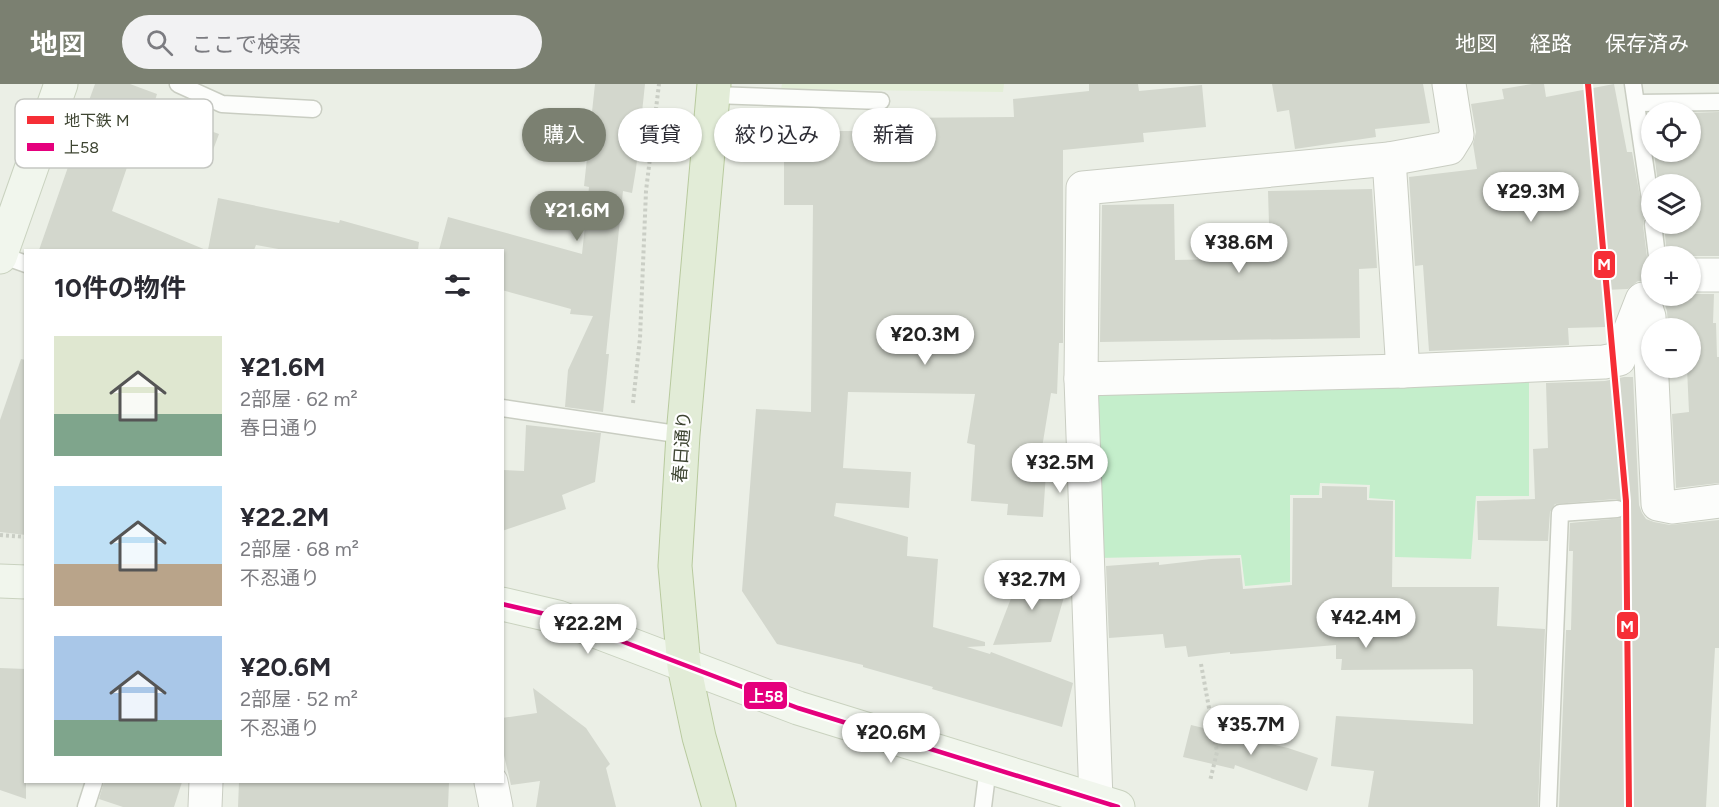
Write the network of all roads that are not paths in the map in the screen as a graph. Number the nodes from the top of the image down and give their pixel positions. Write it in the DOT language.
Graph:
graph roads {
  1 [pos="61,84"];
  2 [pos="177,84"];
  3 [pos="1449,84"];
  4 [pos="1633,84"];
  5 [pos="713,90"];
  6 [pos="55,99"];
  7 [pos="211,99"];
  8 [pos="213,100"];
  9 [pos="881,102"];
  10 [pos="1719,102"];
  11 [pos="1637,103"];
  12 [pos="313,109"];
  13 [pos="1389,159"];
  14 [pos="25,168"];
  15 [pos="1647,174"];
  16 [pos="8,208"];
  17 [pos="0,256"];
  18 [pos="24,263"];
  19 [pos="1701,275"];
  20 [pos="1719,275"];
  21 [pos="1642,306"];
  22 [pos="1648,306"];
  23 [pos="1403,370"];
  24 [pos="1081,379"];
  25 [pos="504,408"];
  26 [pos="682,435"];
  27 [pos="1719,501"];
  28 [pos="1617,509"];
  29 [pos="0,581"];
  30 [pos="24,582"];
  31 [pos="504,604"];
  32 [pos="684,666"];
  33 [pos="988,767"];
  34 [pos="94,783"];
  35 [pos="206,783"];
  36 [pos="491,783"];
  37 [pos="1107,804"];
  38 [pos="86,807"];
  39 [pos="205,807"];
  40 [pos="496,807"];
  41 [pos="719,807"];
  42 [pos="983,807"];
  43 [pos="1548,807"];
  1 -- 6 [label="main road"];
  2 -- 7 [label="lane"];
  3 -- 13 [label="street"];
  4 -- 11 [label="lane"];
  5 -- 9 [label="lane"];
  5 -- 26 [label="highway, 春日通り"];
  8 -- 12 [label="lane"];
  10 -- 11 [label="lane"];
  11 -- 15 [label="lane"];
  13 -- 23 [label="street"];
  13 -- 24 [label="street"];
  14 -- 16 [label="main road"];
  16 -- 17 [label="main road"];
  17 -- 18 [label="lane"];
  19 -- 20 [label="street"];
  21 -- 23 [label="street"];
  22 -- 27 [label="street"];
  23 -- 24 [label="street"];
  24 -- 37 [label="street"];
  25 -- 26 [label="lane"];
  26 -- 32 [label="highway, 春日通り"];
  28 -- 43 [label="lane"];
  29 -- 30 [label="main road"];
  31 -- 32 [label="main road"];
  32 -- 33 [label="main road"];
  32 -- 41 [label="highway, 春日通り"];
  33 -- 37 [label="main road"];
  33 -- 42 [label="lane"];
  34 -- 38 [label="lane"];
  35 -- 39 [label="street"];
  36 -- 40 [label="street"];
}
